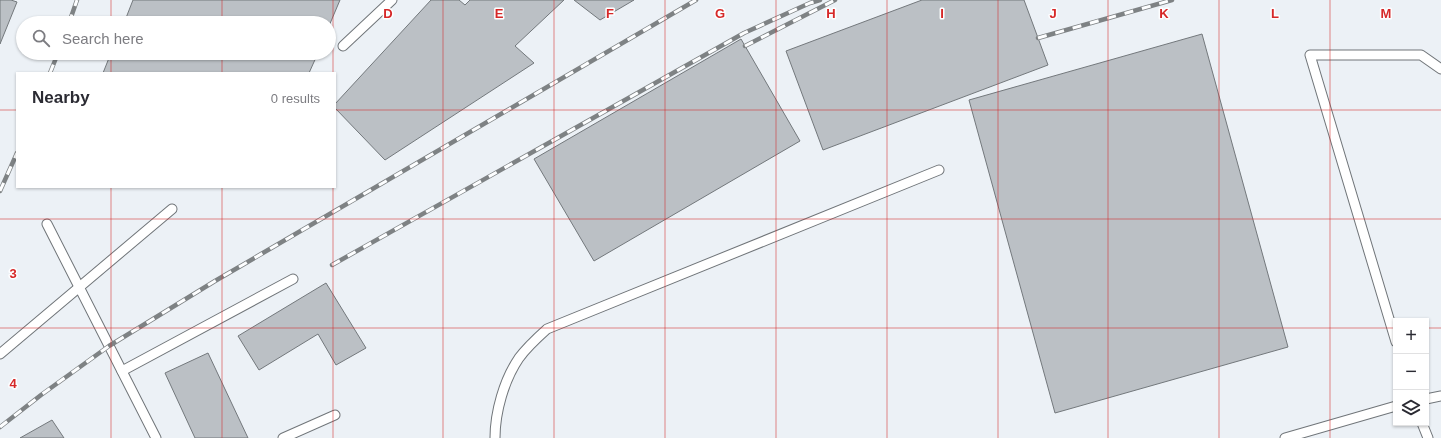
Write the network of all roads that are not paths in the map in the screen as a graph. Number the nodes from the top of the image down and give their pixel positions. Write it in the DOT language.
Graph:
graph roads {
  1 [pos="392,0"];
  2 [pos="342,46"];
  3 [pos="1441,69"];
  4 [pos="939,170"];
  5 [pos="172,209"];
  6 [pos="46,224"];
  7 [pos="293,279"];
  8 [pos="79,287"];
  9 [pos="1393,332"];
  10 [pos="0,354"];
  11 [pos="122,371"];
  12 [pos="1441,396"];
  13 [pos="1429,398"];
  14 [pos="1393,407"];
  15 [pos="335,415"];
  16 [pos="1423,426"];
  17 [pos="156,438"];
  18 [pos="283,438"];
  19 [pos="496,438"];
  20 [pos="1285,438"];
  21 [pos="1428,438"];
  1 -- 2 [label="lane"];
  3 -- 9 [label="lane"];
  4 -- 19 [label="lane"];
  5 -- 8 [label="lane"];
  6 -- 8 [label="lane"];
  7 -- 11 [label="lane"];
  8 -- 10 [label="lane"];
  8 -- 11 [label="lane"];
  11 -- 17 [label="lane"];
  12 -- 13 [label="lane"];
  14 -- 20 [label="lane"];
  15 -- 18 [label="lane"];
  16 -- 21 [label="lane"];
}
